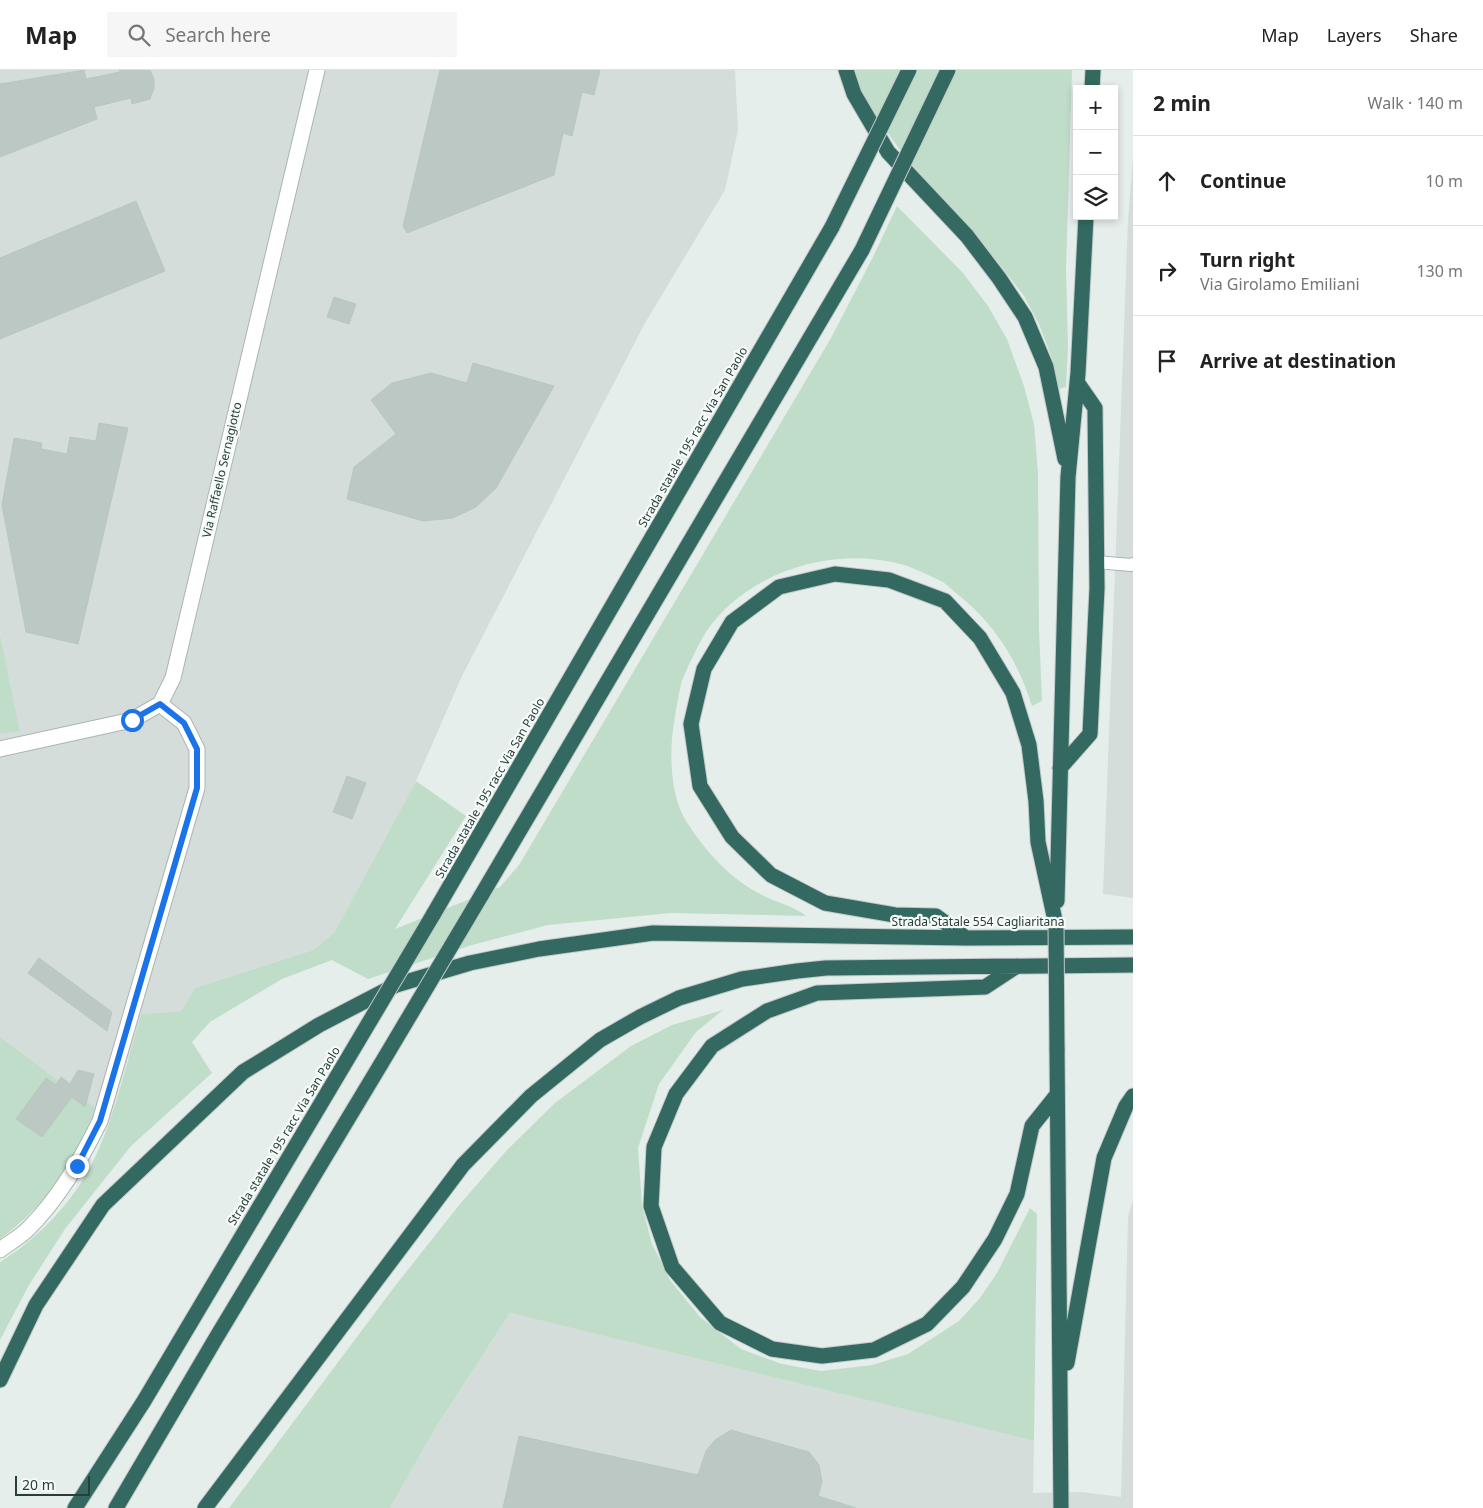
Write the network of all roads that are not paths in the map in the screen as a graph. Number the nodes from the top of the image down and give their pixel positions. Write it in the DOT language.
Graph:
graph roads {
  1 [pos="317,70"];
  2 [pos="846,70"];
  3 [pos="909,70"];
  4 [pos="948,70"];
  5 [pos="1093,70"];
  6 [pos="1092,85"];
  7 [pos="1086,220"];
  8 [pos="1077,382"];
  9 [pos="1068,477"];
  10 [pos="1096,562"];
  11 [pos="1132,566"];
  12 [pos="160,704"];
  13 [pos="0,749"];
  14 [pos="1060,768"];
  15 [pos="1056,925"];
  16 [pos="1133,937"];
  17 [pos="966,938"];
  18 [pos="1133,965"];
  19 [pos="1017,966"];
  20 [pos="1056,1096"];
  21 [pos="1133,1096"];
  22 [pos="0,1250"];
  23 [pos="0,1380"];
  24 [pos="1061,1396"];
  25 [pos="75,1508"];
  26 [pos="116,1508"];
  27 [pos="205,1508"];
  28 [pos="1061,1508"];
  1 -- 12 [label="street, Via Raffaello Sernagiotto"];
  2 -- 9 [label="highway"];
  3 -- 25 [label="highway, Strada statale 195 racc Via San Paolo, bridge"];
  4 -- 26 [label="highway, bridge"];
  5 -- 6 [label="highway"];
  7 -- 8 [label="highway"];
  8 -- 9 [label="highway"];
  8 -- 10 [label="highway"];
  9 -- 14 [label="highway"];
  10 -- 11 [label="lane"];
  10 -- 14 [label="highway"];
  12 -- 13 [label="street"];
  12 -- 22 [label="street"];
  14 -- 15 [label="highway"];
  15 -- 17 [label="highway"];
  15 -- 20 [label="highway, bridge"];
  16 -- 17 [label="highway, Strada Statale 554 Cagliaritana"];
  17 -- 23 [label="highway, Strada Statale 554 Cagliaritana"];
  18 -- 19 [label="highway"];
  19 -- 20 [label="highway"];
  19 -- 27 [label="highway"];
  20 -- 24 [label="highway"];
  21 -- 24 [label="highway"];
  24 -- 28 [label="highway"];
}
